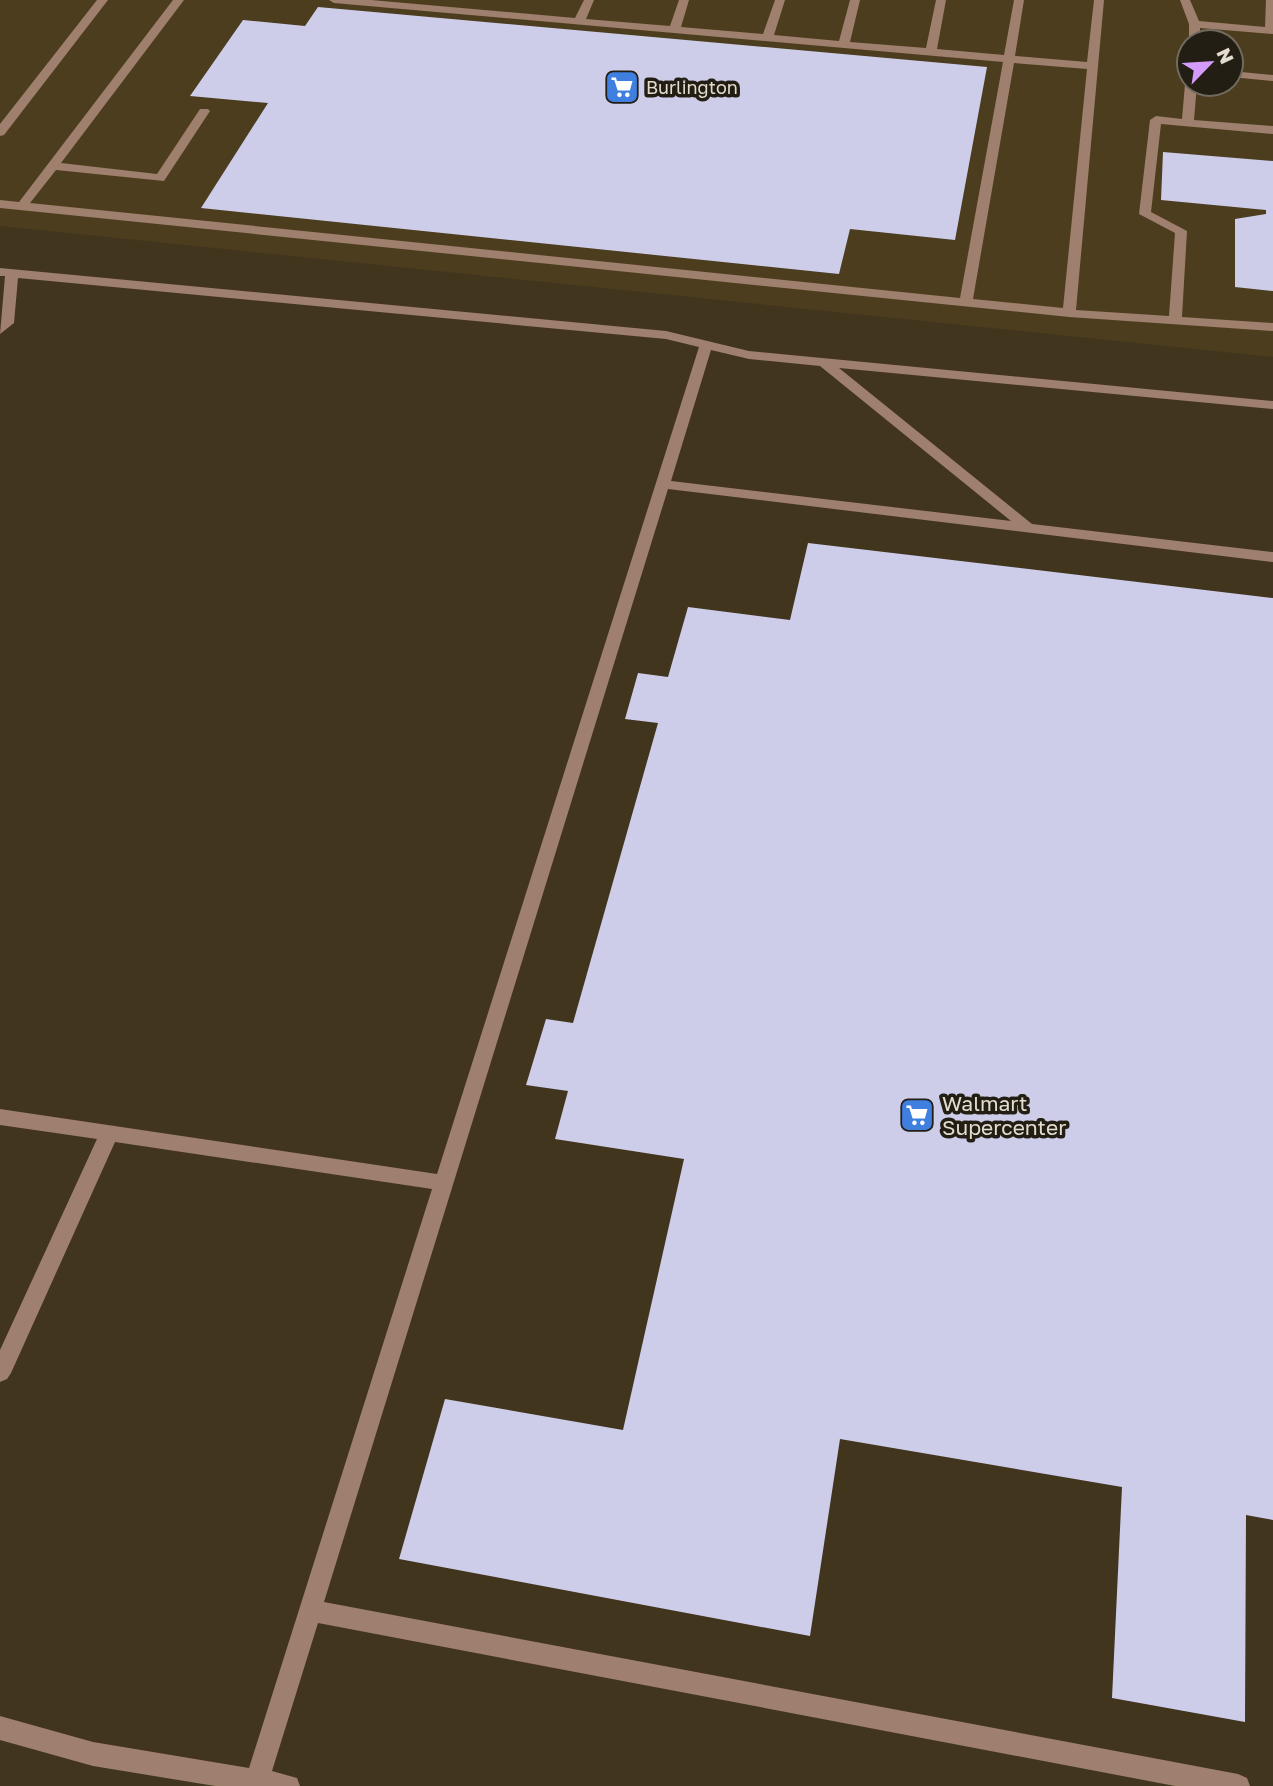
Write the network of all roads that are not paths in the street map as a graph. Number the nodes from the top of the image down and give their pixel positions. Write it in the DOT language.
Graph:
graph roads {
  1 [pos="103,0"];
  2 [pos="179,0"];
  3 [pos="334,0"];
  4 [pos="515,0"];
  5 [pos="589,0"];
  6 [pos="684,0"];
  7 [pos="780,0"];
  8 [pos="855,0"];
  9 [pos="941,0"];
  10 [pos="1019,0"];
  11 [pos="1099,0"];
  12 [pos="1185,0"];
  13 [pos="1271,0"];
  14 [pos="359,1"];
  15 [pos="437,4"];
  16 [pos="507,15"];
  17 [pos="579,21"];
  18 [pos="1195,24"];
  19 [pos="1195,28"];
  20 [pos="674,30"];
  21 [pos="1272,31"];
  22 [pos="767,38"];
  23 [pos="844,45"];
  24 [pos="931,52"];
  25 [pos="1007,59"];
  26 [pos="1092,66"];
  27 [pos="1245,75"];
  28 [pos="1273,78"];
  29 [pos="1190,98"];
  30 [pos="204,111"];
  31 [pos="1188,123"];
  32 [pos="1273,130"];
  33 [pos="0,132"];
  34 [pos="53,166"];
  35 [pos="0,204"];
  36 [pos="22,206"];
  37 [pos="6,272"];
  38 [pos="966,302"];
  39 [pos="1069,313"];
  40 [pos="1175,321"];
  41 [pos="1273,327"];
  42 [pos="0,330"];
  43 [pos="706,345"];
  44 [pos="824,362"];
  45 [pos="1273,405"];
  46 [pos="662,484"];
  47 [pos="1028,528"];
  48 [pos="1273,557"];
  49 [pos="0,1117"];
  50 [pos="109,1133"];
  51 [pos="444,1184"];
  52 [pos="0,1373"];
  53 [pos="312,1611"];
  54 [pos="0,1728"];
  55 [pos="1145,1776"];
  56 [pos="256,1783"];
  57 [pos="288,1786"];
  58 [pos="1238,1786"];
  1 -- 33 [label="lane"];
  2 -- 34 [label="lane"];
  3 -- 14 [label="lane"];
  4 -- 16 [label="lane"];
  5 -- 17 [label="lane"];
  6 -- 20 [label="lane"];
  7 -- 22 [label="lane"];
  8 -- 23 [label="lane"];
  9 -- 24 [label="lane"];
  10 -- 25 [label="lane"];
  11 -- 26 [label="lane"];
  12 -- 18 [label="lane"];
  13 -- 21 [label="lane"];
  14 -- 15 [label="lane"];
  15 -- 16 [label="lane"];
  16 -- 17 [label="lane"];
  17 -- 20 [label="lane"];
  18 -- 19 [label="lane"];
  18 -- 21 [label="lane"];
  20 -- 22 [label="lane"];
  22 -- 23 [label="lane"];
  23 -- 24 [label="lane"];
  24 -- 25 [label="lane"];
  25 -- 26 [label="lane"];
  25 -- 38 [label="lane"];
  26 -- 39 [label="lane"];
  27 -- 28 [label="lane"];
  29 -- 31 [label="lane"];
  30 -- 34 [label="lane"];
  31 -- 32 [label="lane"];
  31 -- 40 [label="lane"];
  34 -- 36 [label="lane"];
  35 -- 36 [label="lane"];
  36 -- 38 [label="lane"];
  37 -- 42 [label="lane"];
  37 -- 43 [label="lane"];
  38 -- 39 [label="lane"];
  39 -- 40 [label="lane"];
  40 -- 41 [label="lane"];
  43 -- 44 [label="lane"];
  43 -- 46 [label="lane"];
  44 -- 45 [label="lane"];
  44 -- 47 [label="lane"];
  46 -- 47 [label="lane"];
  46 -- 51 [label="lane"];
  47 -- 48 [label="lane"];
  49 -- 50 [label="lane"];
  50 -- 51 [label="lane"];
  50 -- 52 [label="lane"];
  51 -- 53 [label="lane"];
  53 -- 55 [label="lane"];
  53 -- 56 [label="lane"];
  54 -- 56 [label="lane"];
  55 -- 58 [label="lane"];
  56 -- 57 [label="lane"];
}
